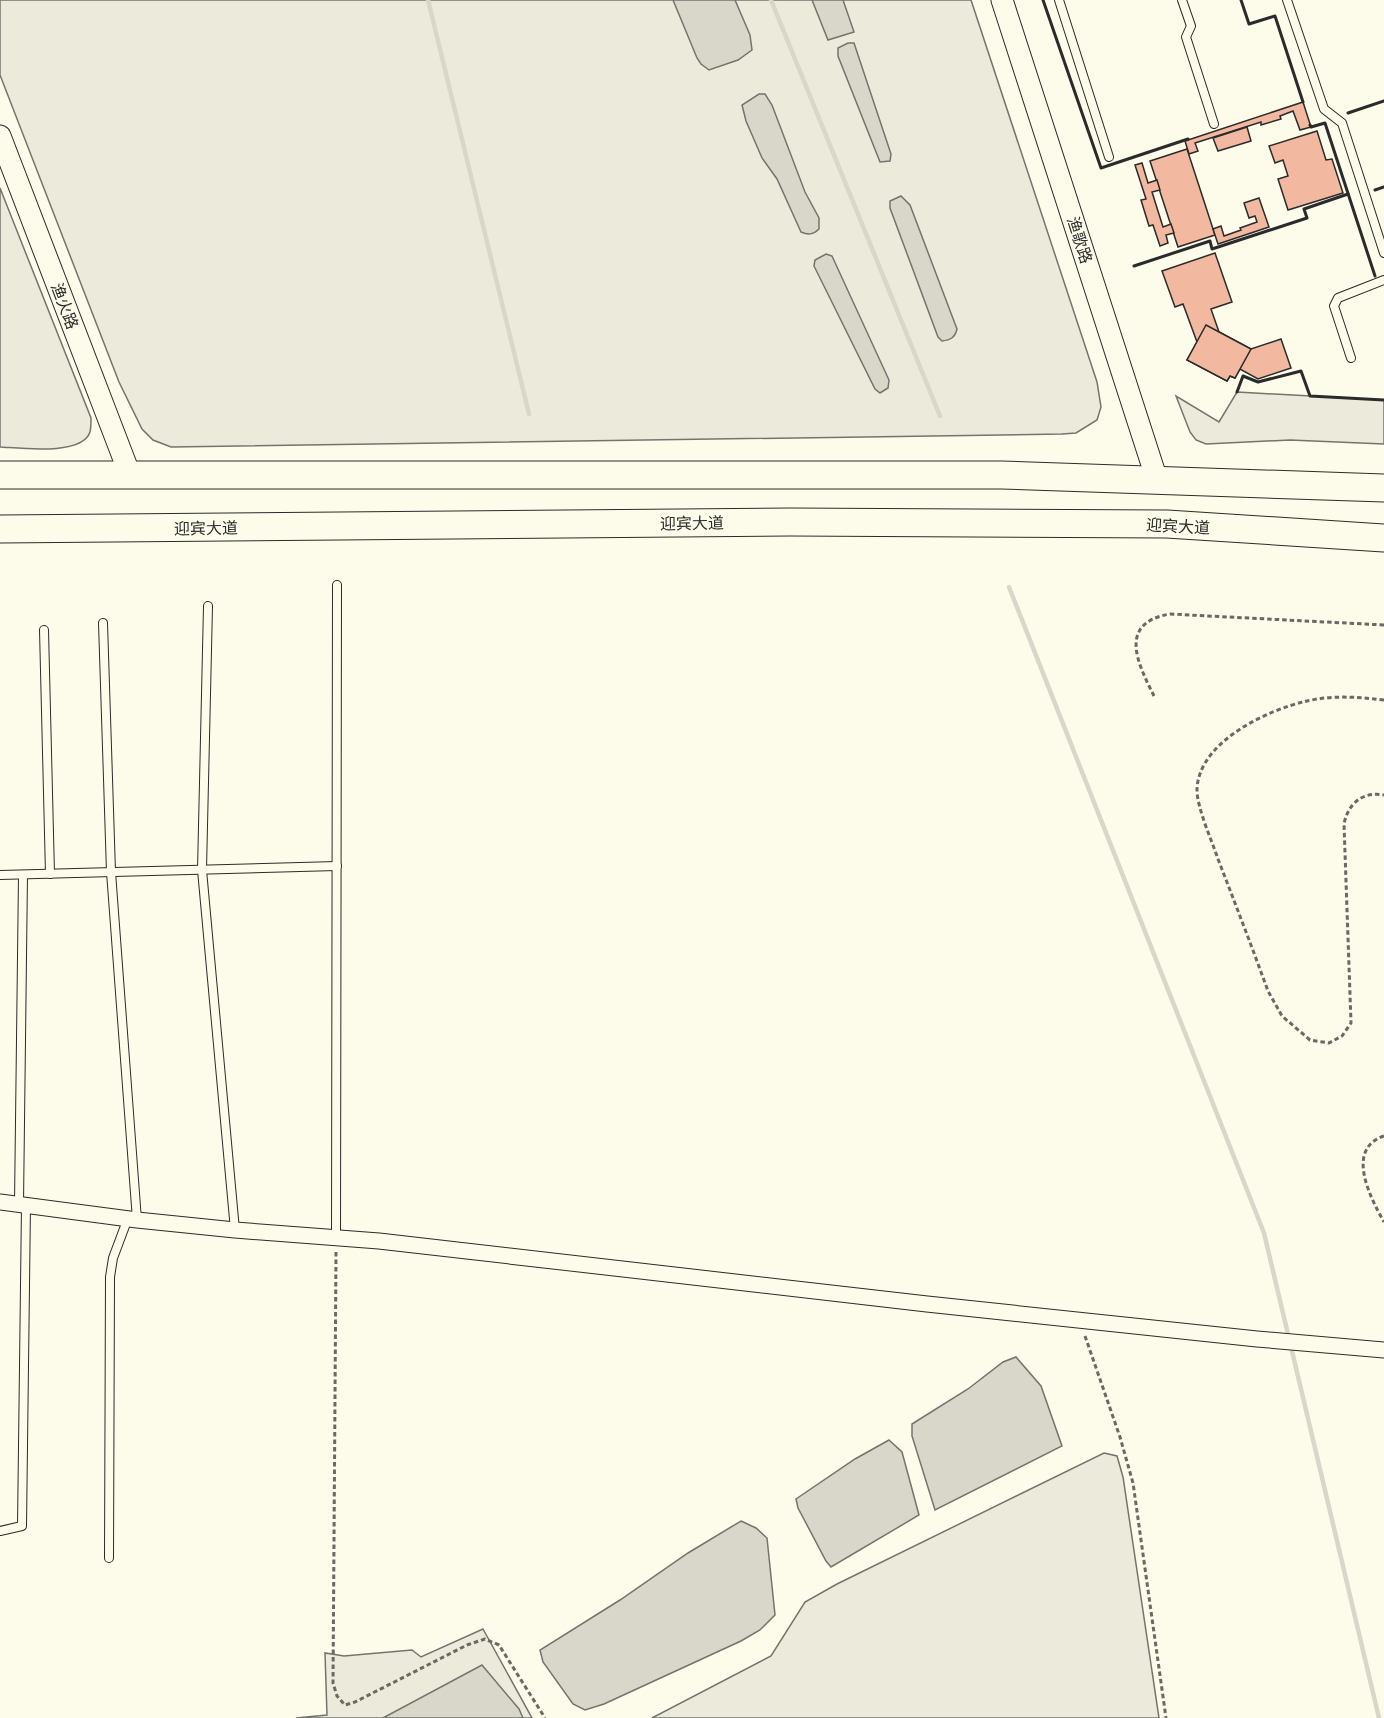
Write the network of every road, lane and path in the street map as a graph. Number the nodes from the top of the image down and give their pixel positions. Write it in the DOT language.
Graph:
graph roads {
  1 [pos="1002,0"];
  2 [pos="1059,0"];
  3 [pos="1182,0"];
  4 [pos="1287,0"];
  5 [pos="1214,124"];
  6 [pos="0,136"];
  7 [pos="1109,157"];
  8 [pos="1384,253"];
  9 [pos="1384,280"];
  10 [pos="1351,358"];
  11 [pos="0,475"];
  12 [pos="130,475"];
  13 [pos="1157,480"];
  14 [pos="1384,488"];
  15 [pos="0,529"];
  16 [pos="1384,538"];
  17 [pos="337,585"];
  18 [pos="208,606"];
  19 [pos="103,623"];
  20 [pos="1384,625"];
  21 [pos="44,630"];
  22 [pos="1155,696"];
  23 [pos="1384,700"];
  24 [pos="1384,795"];
  25 [pos="337,866"];
  26 [pos="202,870"];
  27 [pos="111,872"];
  28 [pos="23,874"];
  29 [pos="50,874"];
  30 [pos="0,875"];
  31 [pos="1384,1136"];
  32 [pos="0,1202"];
  33 [pos="23,1205"];
  34 [pos="133,1219"];
  35 [pos="1384,1222"];
  36 [pos="235,1230"];
  37 [pos="336,1238"];
  38 [pos="1079,1320"];
  39 [pos="1384,1350"];
  40 [pos="0,1531"];
  41 [pos="109,1558"];
  42 [pos="545,1718"];
  43 [pos="1166,1718"];
  1 -- 13 [label="street, 渔歌路"];
  2 -- 7 [label="lane"];
  3 -- 5 [label="lane"];
  4 -- 8 [label="lane"];
  6 -- 12 [label="street, 渔火路"];
  9 -- 10 [label="lane"];
  11 -- 12 [label="highway"];
  12 -- 13 [label="highway"];
  13 -- 14 [label="highway"];
  15 -- 16 [label="highway, 迎宾大道"];
  17 -- 25 [label="lane"];
  18 -- 26 [label="lane"];
  19 -- 27 [label="lane"];
  20 -- 22 [label="path"];
  21 -- 29 [label="lane"];
  23 -- 24 [label="path"];
  25 -- 26 [label="lane"];
  25 -- 37 [label="lane"];
  26 -- 27 [label="lane"];
  26 -- 36 [label="lane"];
  27 -- 29 [label="lane"];
  27 -- 34 [label="lane"];
  28 -- 29 [label="lane"];
  28 -- 30 [label="lane"];
  28 -- 33 [label="lane"];
  31 -- 35 [label="path"];
  32 -- 33 [label="street"];
  33 -- 34 [label="street"];
  33 -- 40 [label="lane"];
  34 -- 36 [label="street"];
  34 -- 41 [label="lane"];
  36 -- 37 [label="street"];
  37 -- 38 [label="street"];
  37 -- 42 [label="path"];
  38 -- 39 [label="street"];
  38 -- 43 [label="path"];
}
